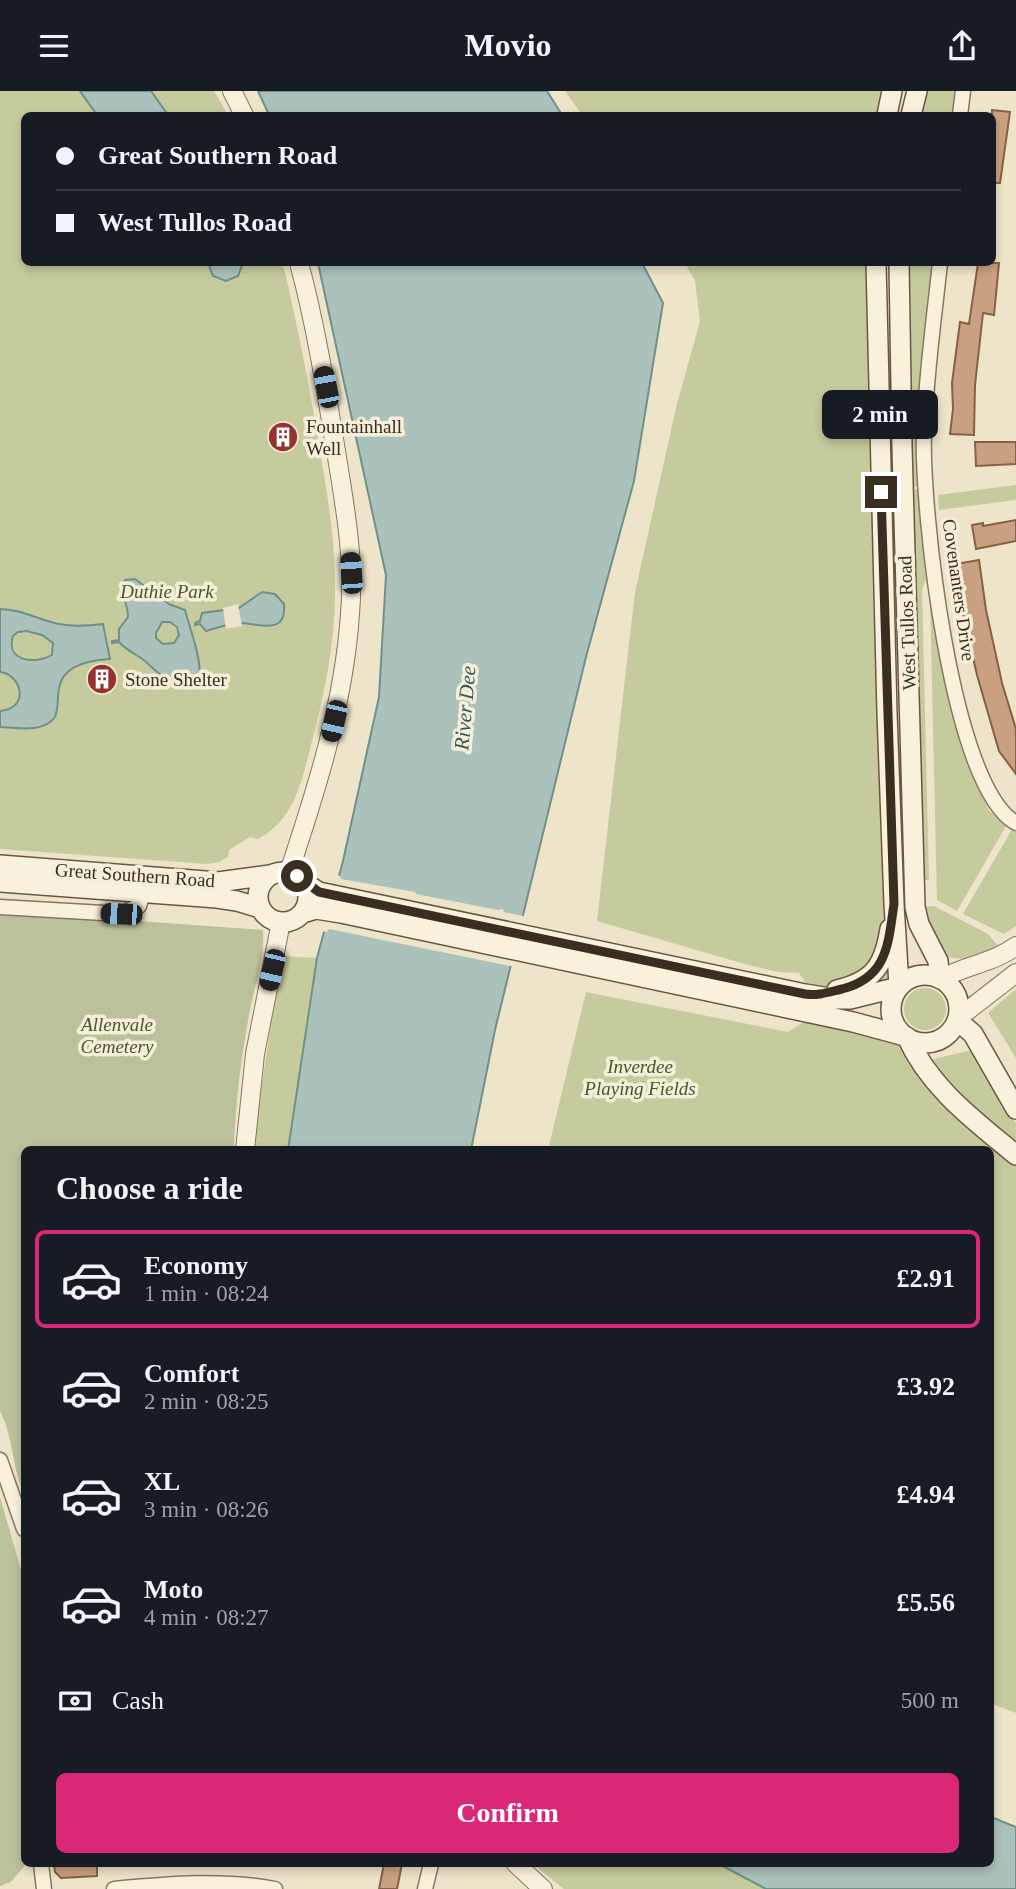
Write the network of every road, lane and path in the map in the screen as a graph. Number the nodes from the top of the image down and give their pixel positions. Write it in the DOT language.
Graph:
graph roads {
  1 [pos="232,91"];
  2 [pos="892,91"];
  3 [pos="917,91"];
  4 [pos="963,91"];
  5 [pos="242,112"];
  6 [pos="888,112"];
  7 [pos="912,112"];
  8 [pos="960,112"];
  9 [pos="300,266"];
  10 [pos="876,266"];
  11 [pos="899,266"];
  12 [pos="940,266"];
  13 [pos="1016,823"];
  14 [pos="0,865"];
  15 [pos="0,882"];
  16 [pos="300,891"];
  17 [pos="143,893"];
  18 [pos="894,904"];
  19 [pos="0,907"];
  20 [pos="260,908"];
  21 [pos="281,922"];
  22 [pos="1016,946"];
  23 [pos="1016,973"];
  24 [pos="941,979"];
  25 [pos="899,987"];
  26 [pos="807,1000"];
  27 [pos="957,1019"];
  28 [pos="906,1037"];
  29 [pos="1016,1109"];
  30 [pos="245,1146"];
  31 [pos="1016,1156"];
  32 [pos="0,1460"];
  33 [pos="21,1520"];
  34 [pos="41,1867"];
  35 [pos="430,1867"];
  36 [pos="519,1867"];
  37 [pos="44,1889"];
  38 [pos="114,1889"];
  39 [pos="275,1889"];
  40 [pos="425,1889"];
  41 [pos="542,1889"];
  1 -- 5 [label="street"];
  2 -- 6 [label="main road"];
  3 -- 7 [label="main road"];
  4 -- 8 [label="street"];
  9 -- 16 [label="street"];
  10 -- 18 [label="main road, West Tullos Road"];
  11 -- 24 [label="main road, West Tullos Road"];
  12 -- 13 [label="street, Covenanters Drive"];
  14 -- 16 [label="main road, Great Southern Road"];
  15 -- 17 [label="main road, Great Southern Road"];
  16 -- 20 [label="main road"];
  16 -- 21 [label="main road"];
  16 -- 26 [label="main road, Great Southern Road"];
  17 -- 19 [label="street"];
  17 -- 20 [label="main road, Great Southern Road"];
  18 -- 25 [label="main road, West Tullos Road"];
  18 -- 26 [label="main road"];
  20 -- 21 [label="main road"];
  21 -- 30 [label="street"];
  22 -- 24 [label="street"];
  23 -- 27 [label="street"];
  24 -- 25 [label="main road"];
  24 -- 27 [label="main road"];
  25 -- 26 [label="main road, Great Southern Road"];
  25 -- 28 [label="main road"];
  26 -- 28 [label="main road, Great Southern Road"];
  27 -- 28 [label="main road"];
  27 -- 29 [label="main road"];
  28 -- 31 [label="main road"];
  32 -- 33 [label="street"];
  34 -- 37 [label="street"];
  35 -- 40 [label="street"];
  36 -- 41 [label="street"];
  38 -- 39 [label="street"];
}
